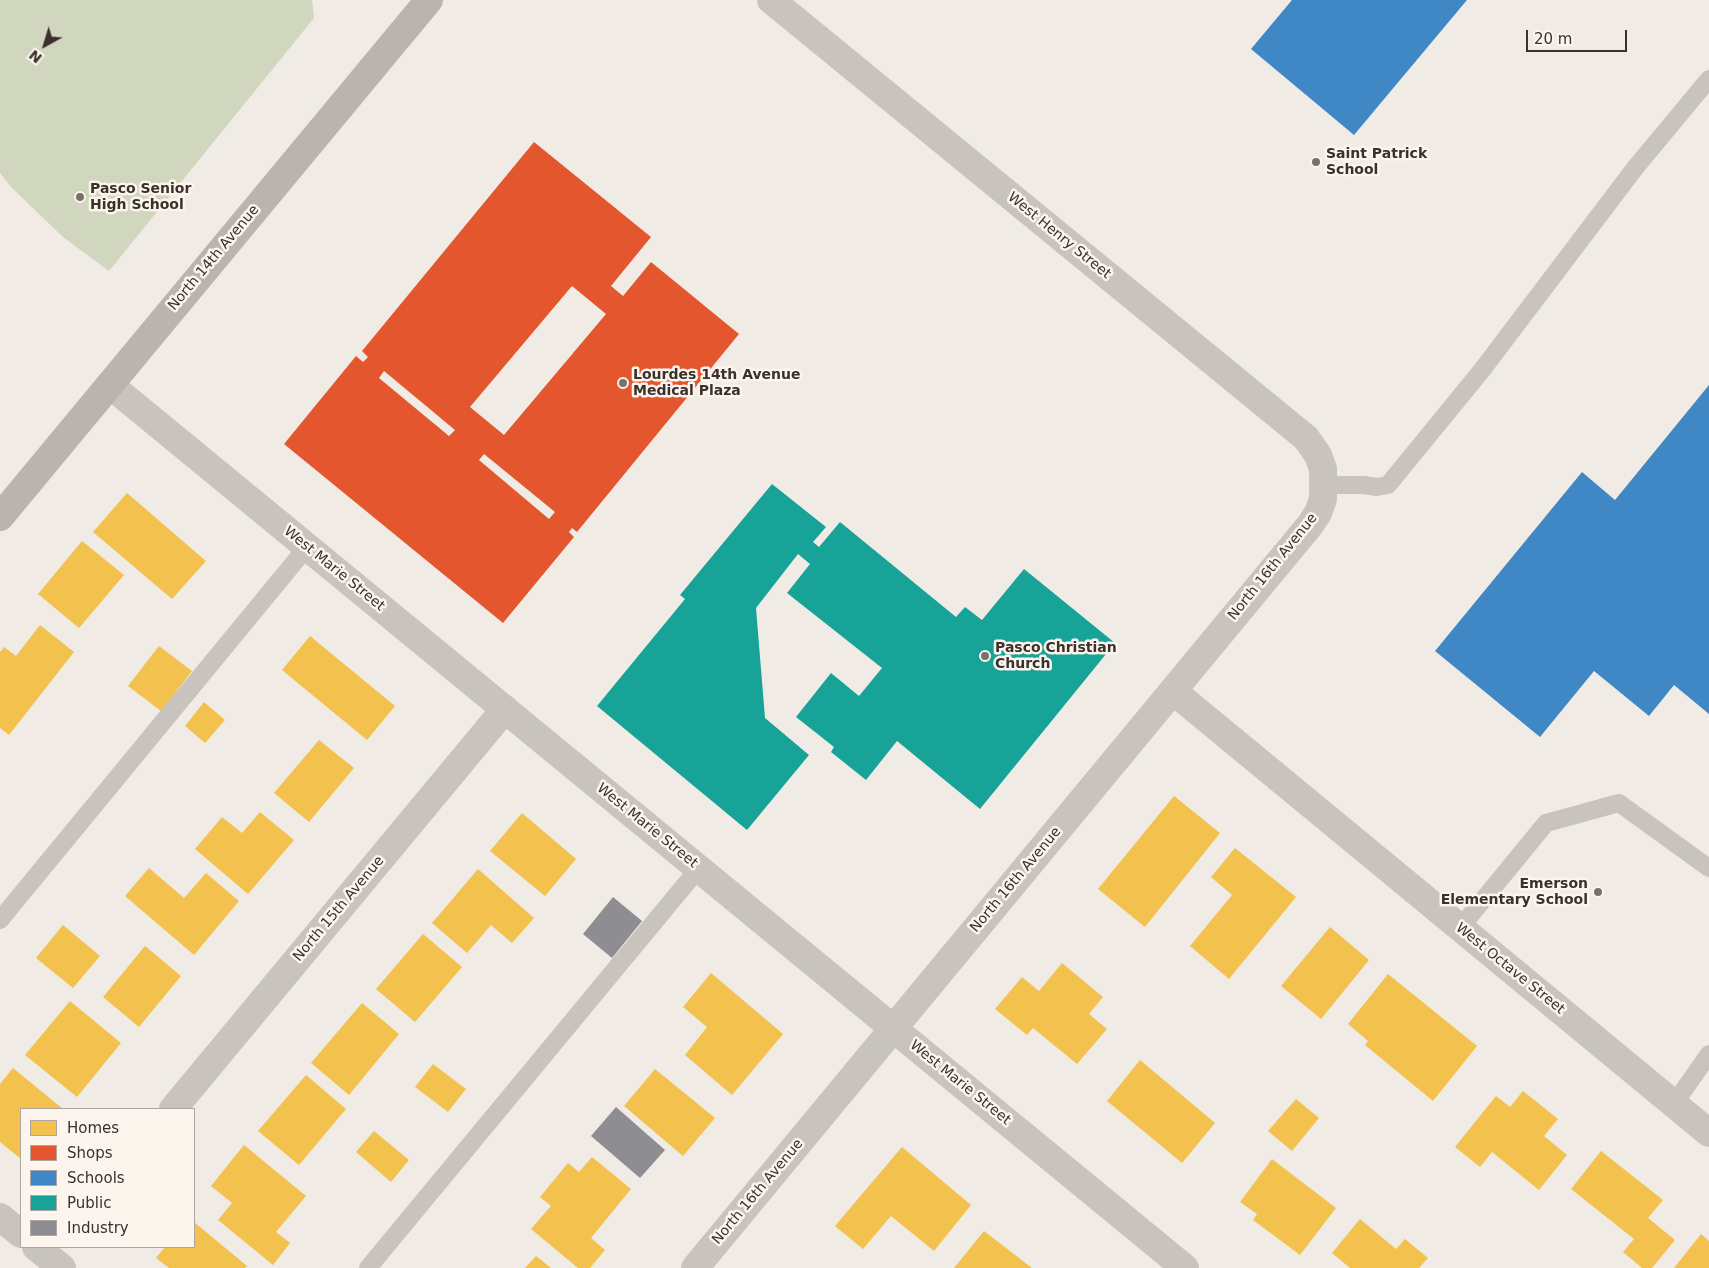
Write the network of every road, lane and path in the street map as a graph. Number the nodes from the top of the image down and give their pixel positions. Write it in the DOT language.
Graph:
graph roads {
  1 [pos="429,0"];
  2 [pos="771,0"];
  3 [pos="1709,79"];
  4 [pos="110,385"];
  5 [pos="1324,486"];
  6 [pos="0,517"];
  7 [pos="307,547"];
  8 [pos="1173,690"];
  9 [pos="505,709"];
  10 [pos="699,868"];
  11 [pos="1709,868"];
  12 [pos="0,920"];
  13 [pos="1460,928"];
  14 [pos="893,1029"];
  15 [pos="1709,1054"];
  16 [pos="1674,1104"];
  17 [pos="174,1108"];
  18 [pos="1709,1133"];
  19 [pos="0,1217"];
  20 [pos="20,1233"];
  21 [pos="368,1268"];
  22 [pos="695,1268"];
  23 [pos="1185,1268"];
  1 -- 4 [label="street, North 14th Avenue"];
  2 -- 5 [label="street, West Henry Street"];
  3 -- 5 [label="lane"];
  4 -- 6 [label="street, North 14th Avenue"];
  4 -- 7 [label="street, West Marie Street"];
  5 -- 8 [label="street, North 16th Avenue"];
  7 -- 9 [label="street, West Marie Street"];
  7 -- 12 [label="lane"];
  8 -- 13 [label="street, West Octave Street"];
  8 -- 14 [label="street, North 16th Avenue"];
  9 -- 10 [label="street, West Marie Street"];
  9 -- 17 [label="street, North 15th Avenue"];
  10 -- 14 [label="street, West Marie Street"];
  10 -- 21 [label="lane"];
  11 -- 13 [label="lane"];
  13 -- 16 [label="street, West Octave Street"];
  14 -- 22 [label="street, North 16th Avenue"];
  14 -- 23 [label="street, West Marie Street"];
  15 -- 16 [label="lane"];
  16 -- 18 [label="street, West Octave Street"];
  19 -- 20 [label="street"];
}
